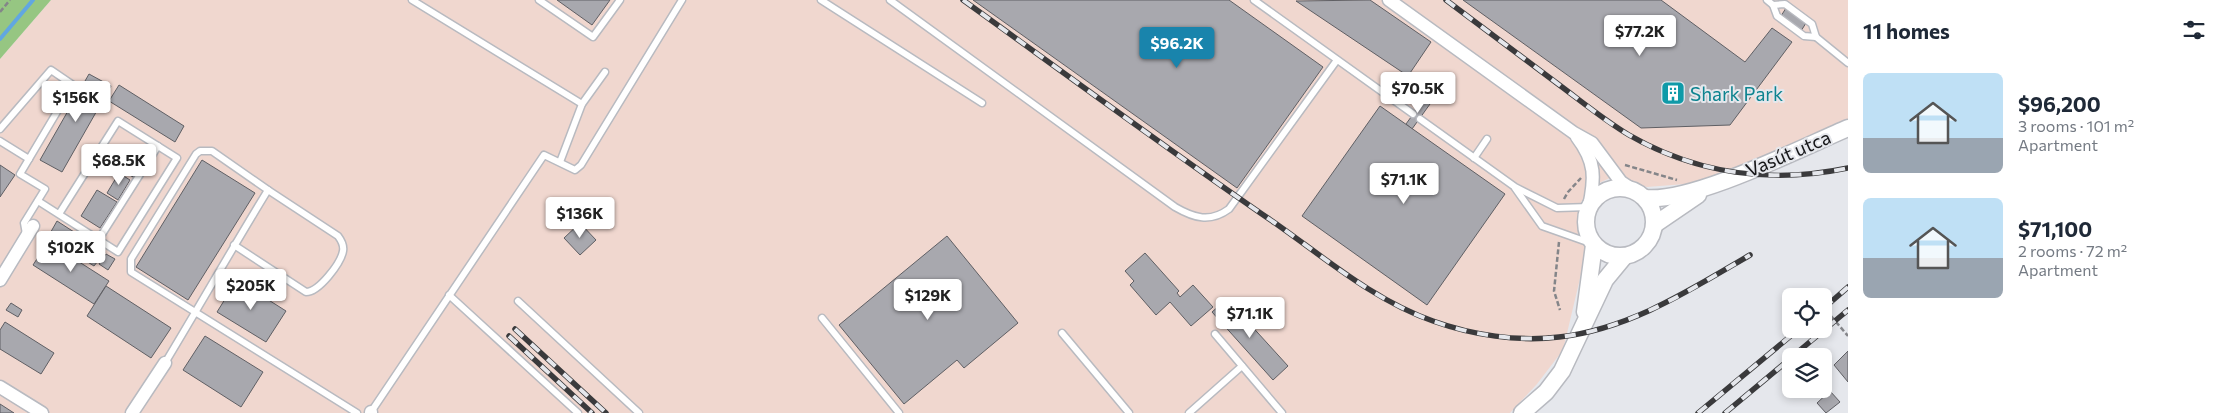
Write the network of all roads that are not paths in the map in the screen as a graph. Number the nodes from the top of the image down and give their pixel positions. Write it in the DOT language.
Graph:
graph roads {
  1 [pos="412,0"];
  2 [pos="539,0"];
  3 [pos="620,0"];
  4 [pos="682,0"];
  5 [pos="821,0"];
  6 [pos="890,0"];
  7 [pos="1254,0"];
  8 [pos="1389,0"];
  9 [pos="1767,0"];
  10 [pos="1773,5"];
  11 [pos="1816,37"];
  12 [pos="1338,60"];
  13 [pos="1848,62"];
  14 [pos="605,72"];
  15 [pos="982,103"];
  16 [pos="582,104"];
  17 [pos="1413,114"];
  18 [pos="1420,119"];
  19 [pos="1848,128"];
  20 [pos="0,129"];
  21 [pos="1574,133"];
  22 [pos="1487,139"];
  23 [pos="0,141"];
  24 [pos="158,146"];
  25 [pos="1474,158"];
  26 [pos="29,159"];
  27 [pos="560,162"];
  28 [pos="1728,179"];
  29 [pos="1514,187"];
  30 [pos="268,190"];
  31 [pos="1639,194"];
  32 [pos="38,201"];
  33 [pos="1589,207"];
  34 [pos="59,214"];
  35 [pos="1654,225"];
  36 [pos="30,231"];
  37 [pos="99,240"];
  38 [pos="1594,244"];
  39 [pos="234,245"];
  40 [pos="1624,256"];
  41 [pos="0,280"];
  42 [pos="449,295"];
  43 [pos="518,301"];
  44 [pos="196,312"];
  45 [pos="822,318"];
  46 [pos="1585,319"];
  47 [pos="1062,333"];
  48 [pos="1215,334"];
  49 [pos="165,363"];
  50 [pos="1242,366"];
  51 [pos="0,387"];
  52 [pos="42,413"];
  53 [pos="132,413"];
  54 [pos="357,413"];
  55 [pos="371,413"];
  56 [pos="578,413"];
  57 [pos="639,413"];
  58 [pos="899,413"];
  59 [pos="1129,413"];
  60 [pos="1189,413"];
  61 [pos="1282,413"];
  62 [pos="1522,413"];
  1 -- 16 [label="lane"];
  2 -- 3 [label="lane"];
  4 -- 27 [label="lane"];
  5 -- 15 [label="lane"];
  6 -- 12 [label="lane"];
  7 -- 12 [label="lane"];
  8 -- 21 [label="street"];
  9 -- 10 [label="lane"];
  10 -- 11 [label="lane"];
  10 -- 11 [label="lane"];
  11 -- 13 [label="lane"];
  12 -- 17 [label="lane"];
  14 -- 16 [label="lane"];
  16 -- 27 [label="lane"];
  18 -- 25 [label="lane"];
  19 -- 28 [label="street, Vasút utca"];
  20 -- 26 [label="lane"];
  21 -- 31 [label="street"];
  21 -- 33 [label="street"];
  22 -- 25 [label="lane"];
  23 -- 26 [label="lane"];
  24 -- 34 [label="lane"];
  24 -- 37 [label="lane"];
  24 -- 37 [label="lane"];
  25 -- 29 [label="lane"];
  26 -- 32 [label="lane"];
  27 -- 42 [label="lane"];
  28 -- 31 [label="street, Vasút utca"];
  28 -- 35 [label="street, Vasút utca"];
  29 -- 33 [label="lane"];
  29 -- 38 [label="lane"];
  30 -- 39 [label="lane"];
  30 -- 39 [label="lane"];
  30 -- 44 [label="lane"];
  31 -- 33 [label="street, Vasút utca"];
  31 -- 35 [label="street"];
  32 -- 34 [label="lane"];
  32 -- 36 [label="lane"];
  33 -- 38 [label="street, Vasút utca"];
  34 -- 37 [label="lane"];
  35 -- 40 [label="street, Vasút utca"];
  36 -- 41 [label="street"];
  38 -- 40 [label="street"];
  38 -- 46 [label="street, Vasút utca"];
  39 -- 44 [label="lane"];
  40 -- 46 [label="street, Vasút utca"];
  42 -- 55 [label="lane"];
  42 -- 56 [label="lane"];
  43 -- 57 [label="lane"];
  44 -- 49 [label="lane"];
  44 -- 54 [label="lane"];
  45 -- 58 [label="lane"];
  46 -- 62 [label="street, Vasút utca"];
  47 -- 59 [label="lane"];
  48 -- 50 [label="lane"];
  49 -- 53 [label="street"];
  50 -- 60 [label="lane"];
  50 -- 61 [label="lane"];
  51 -- 52 [label="street"];
}
